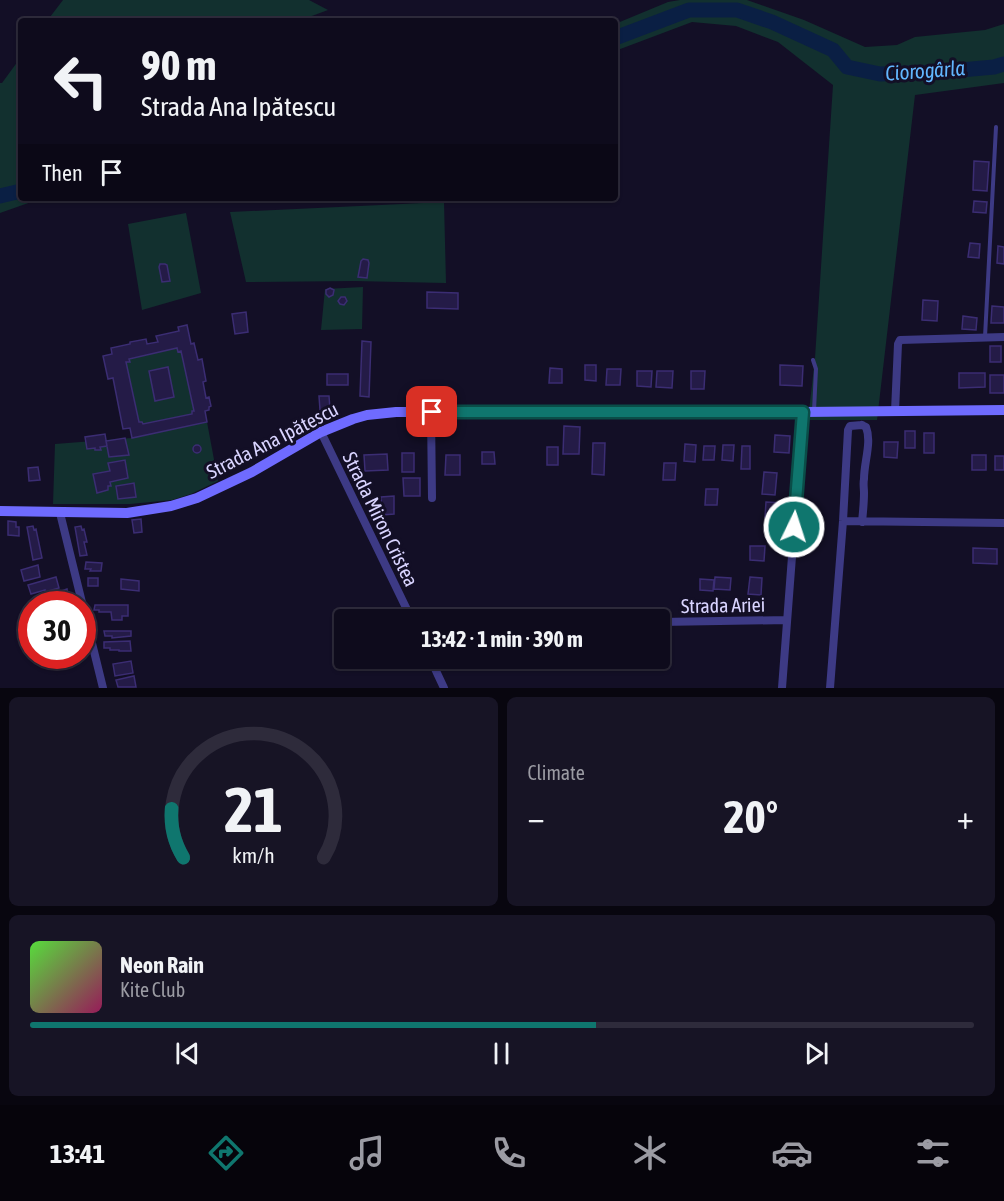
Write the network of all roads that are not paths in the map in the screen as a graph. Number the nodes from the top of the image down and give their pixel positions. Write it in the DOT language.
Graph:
graph roads {
  1 [pos="996,127"];
  2 [pos="985,337"];
  3 [pos="1004,337"];
  4 [pos="813,360"];
  5 [pos="1004,410"];
  6 [pos="895,411"];
  7 [pos="432,412"];
  8 [pos="809,412"];
  9 [pos="858,412"];
  10 [pos="862,425"];
  11 [pos="321,432"];
  12 [pos="432,498"];
  13 [pos="0,511"];
  14 [pos="60,513"];
  15 [pos="843,521"];
  16 [pos="862,522"];
  17 [pos="1004,523"];
  18 [pos="406,609"];
  19 [pos="787,620"];
  20 [pos="670,622"];
  21 [pos="435,669"];
  22 [pos="103,688"];
  23 [pos="444,688"];
  24 [pos="782,688"];
  25 [pos="830,688"];
  1 -- 2 [label="lane"];
  2 -- 3 [label="street"];
  2 -- 6 [label="street"];
  4 -- 8 [label="lane"];
  5 -- 6 [label="main road, Strada Ana Ipătescu"];
  6 -- 9 [label="main road, Strada Ana Ipătescu"];
  7 -- 8 [label="main road, Strada Ana Ipătescu"];
  7 -- 11 [label="main road, Strada Ana Ipătescu"];
  7 -- 12 [label="street"];
  8 -- 9 [label="main road, Strada Ana Ipătescu"];
  8 -- 19 [label="street"];
  9 -- 10 [label="street"];
  10 -- 15 [label="street"];
  10 -- 16 [label="street"];
  11 -- 14 [label="main road, Strada Ana Ipătescu"];
  11 -- 18 [label="street, Strada Miron Cristea"];
  13 -- 14 [label="main road, Strada Ana Ipătescu"];
  14 -- 22 [label="street"];
  15 -- 16 [label="street"];
  15 -- 25 [label="street"];
  16 -- 17 [label="street"];
  19 -- 20 [label="street, Strada Ariei"];
  19 -- 24 [label="street"];
  21 -- 23 [label="street"];
}
